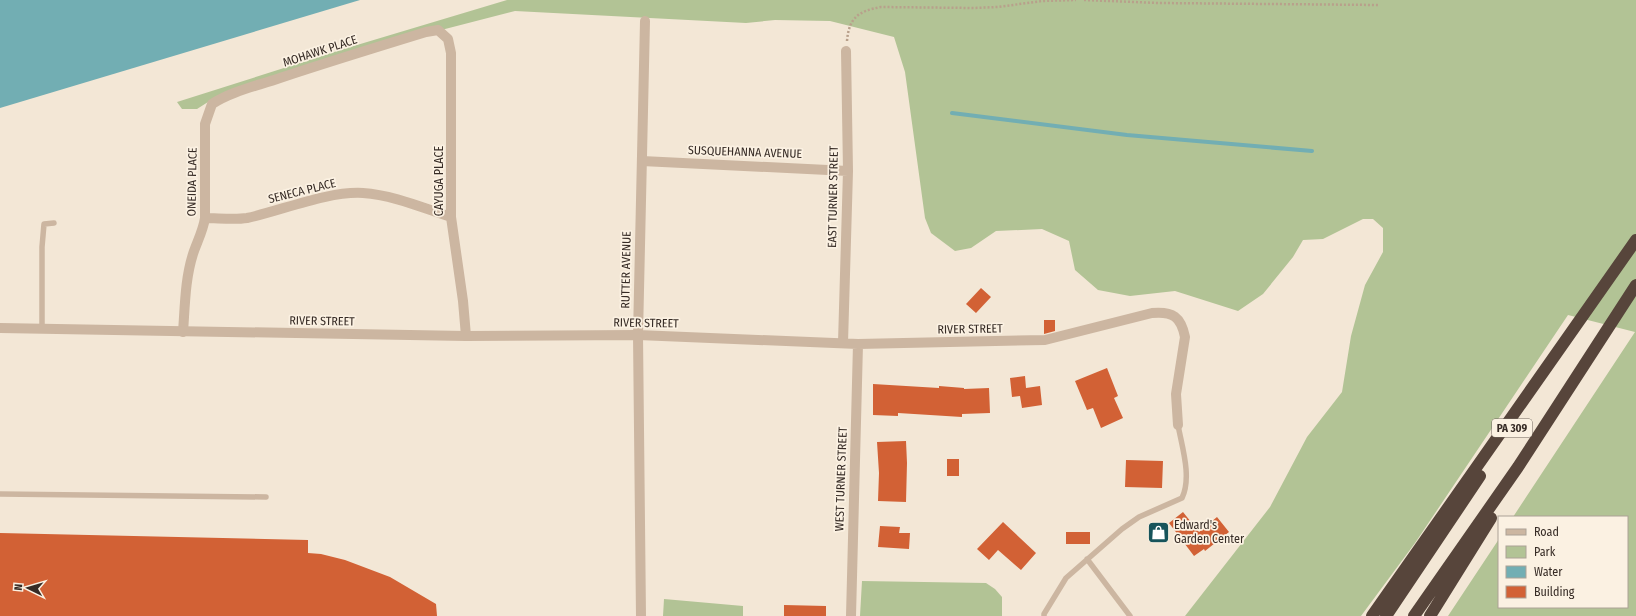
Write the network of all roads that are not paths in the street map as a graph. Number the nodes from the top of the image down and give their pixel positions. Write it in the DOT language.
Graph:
graph roads {
  1 [pos="645,21"];
  2 [pos="438,30"];
  3 [pos="846,51"];
  4 [pos="212,104"];
  5 [pos="642,161"];
  6 [pos="848,171"];
  7 [pos="451,217"];
  8 [pos="205,218"];
  9 [pos="54,223"];
  10 [pos="1636,240"];
  11 [pos="1636,285"];
  12 [pos="0,328"];
  13 [pos="42,329"];
  14 [pos="183,332"];
  15 [pos="638,335"];
  16 [pos="466,336"];
  17 [pos="843,343"];
  18 [pos="858,344"];
  19 [pos="1178,425"];
  20 [pos="1518,467"];
  21 [pos="0,494"];
  22 [pos="266,497"];
  23 [pos="1087,559"];
  24 [pos="641,616"];
  25 [pos="850,616"];
  26 [pos="1044,616"];
  27 [pos="1130,616"];
  28 [pos="1372,616"];
  29 [pos="1386,616"];
  30 [pos="1414,616"];
  31 [pos="1430,616"];
  1 -- 5 [label="street, RUTTER AVENUE"];
  2 -- 4 [label="street, MOHAWK PLACE"];
  2 -- 7 [label="street, CAYUGA PLACE"];
  3 -- 6 [label="street, EAST TURNER STREET"];
  4 -- 8 [label="street, ONEIDA PLACE"];
  5 -- 6 [label="street, SUSQUEHANNA AVENUE"];
  5 -- 15 [label="street, RUTTER AVENUE"];
  6 -- 17 [label="street, EAST TURNER STREET"];
  7 -- 8 [label="street, SENECA PLACE"];
  7 -- 16 [label="street, CAYUGA PLACE"];
  8 -- 14 [label="street, ONEIDA PLACE"];
  9 -- 13 [label="lane"];
  10 -- 28 [label="highway"];
  10 -- 29 [label="highway, PA 309"];
  11 -- 20 [label="highway, PA 309"];
  12 -- 13 [label="street, RIVER STREET"];
  13 -- 14 [label="street, RIVER STREET"];
  14 -- 16 [label="street, RIVER STREET"];
  15 -- 16 [label="street, RIVER STREET"];
  15 -- 17 [label="street, RIVER STREET"];
  15 -- 24 [label="street, RUTTER AVENUE"];
  17 -- 18 [label="street, RIVER STREET"];
  18 -- 19 [label="street, RIVER STREET"];
  18 -- 25 [label="street, WEST TURNER STREET"];
  19 -- 23 [label="lane"];
  20 -- 30 [label="highway, PA 309"];
  20 -- 31 [label="highway"];
  21 -- 22 [label="lane"];
  23 -- 26 [label="lane"];
  23 -- 27 [label="lane"];
}
